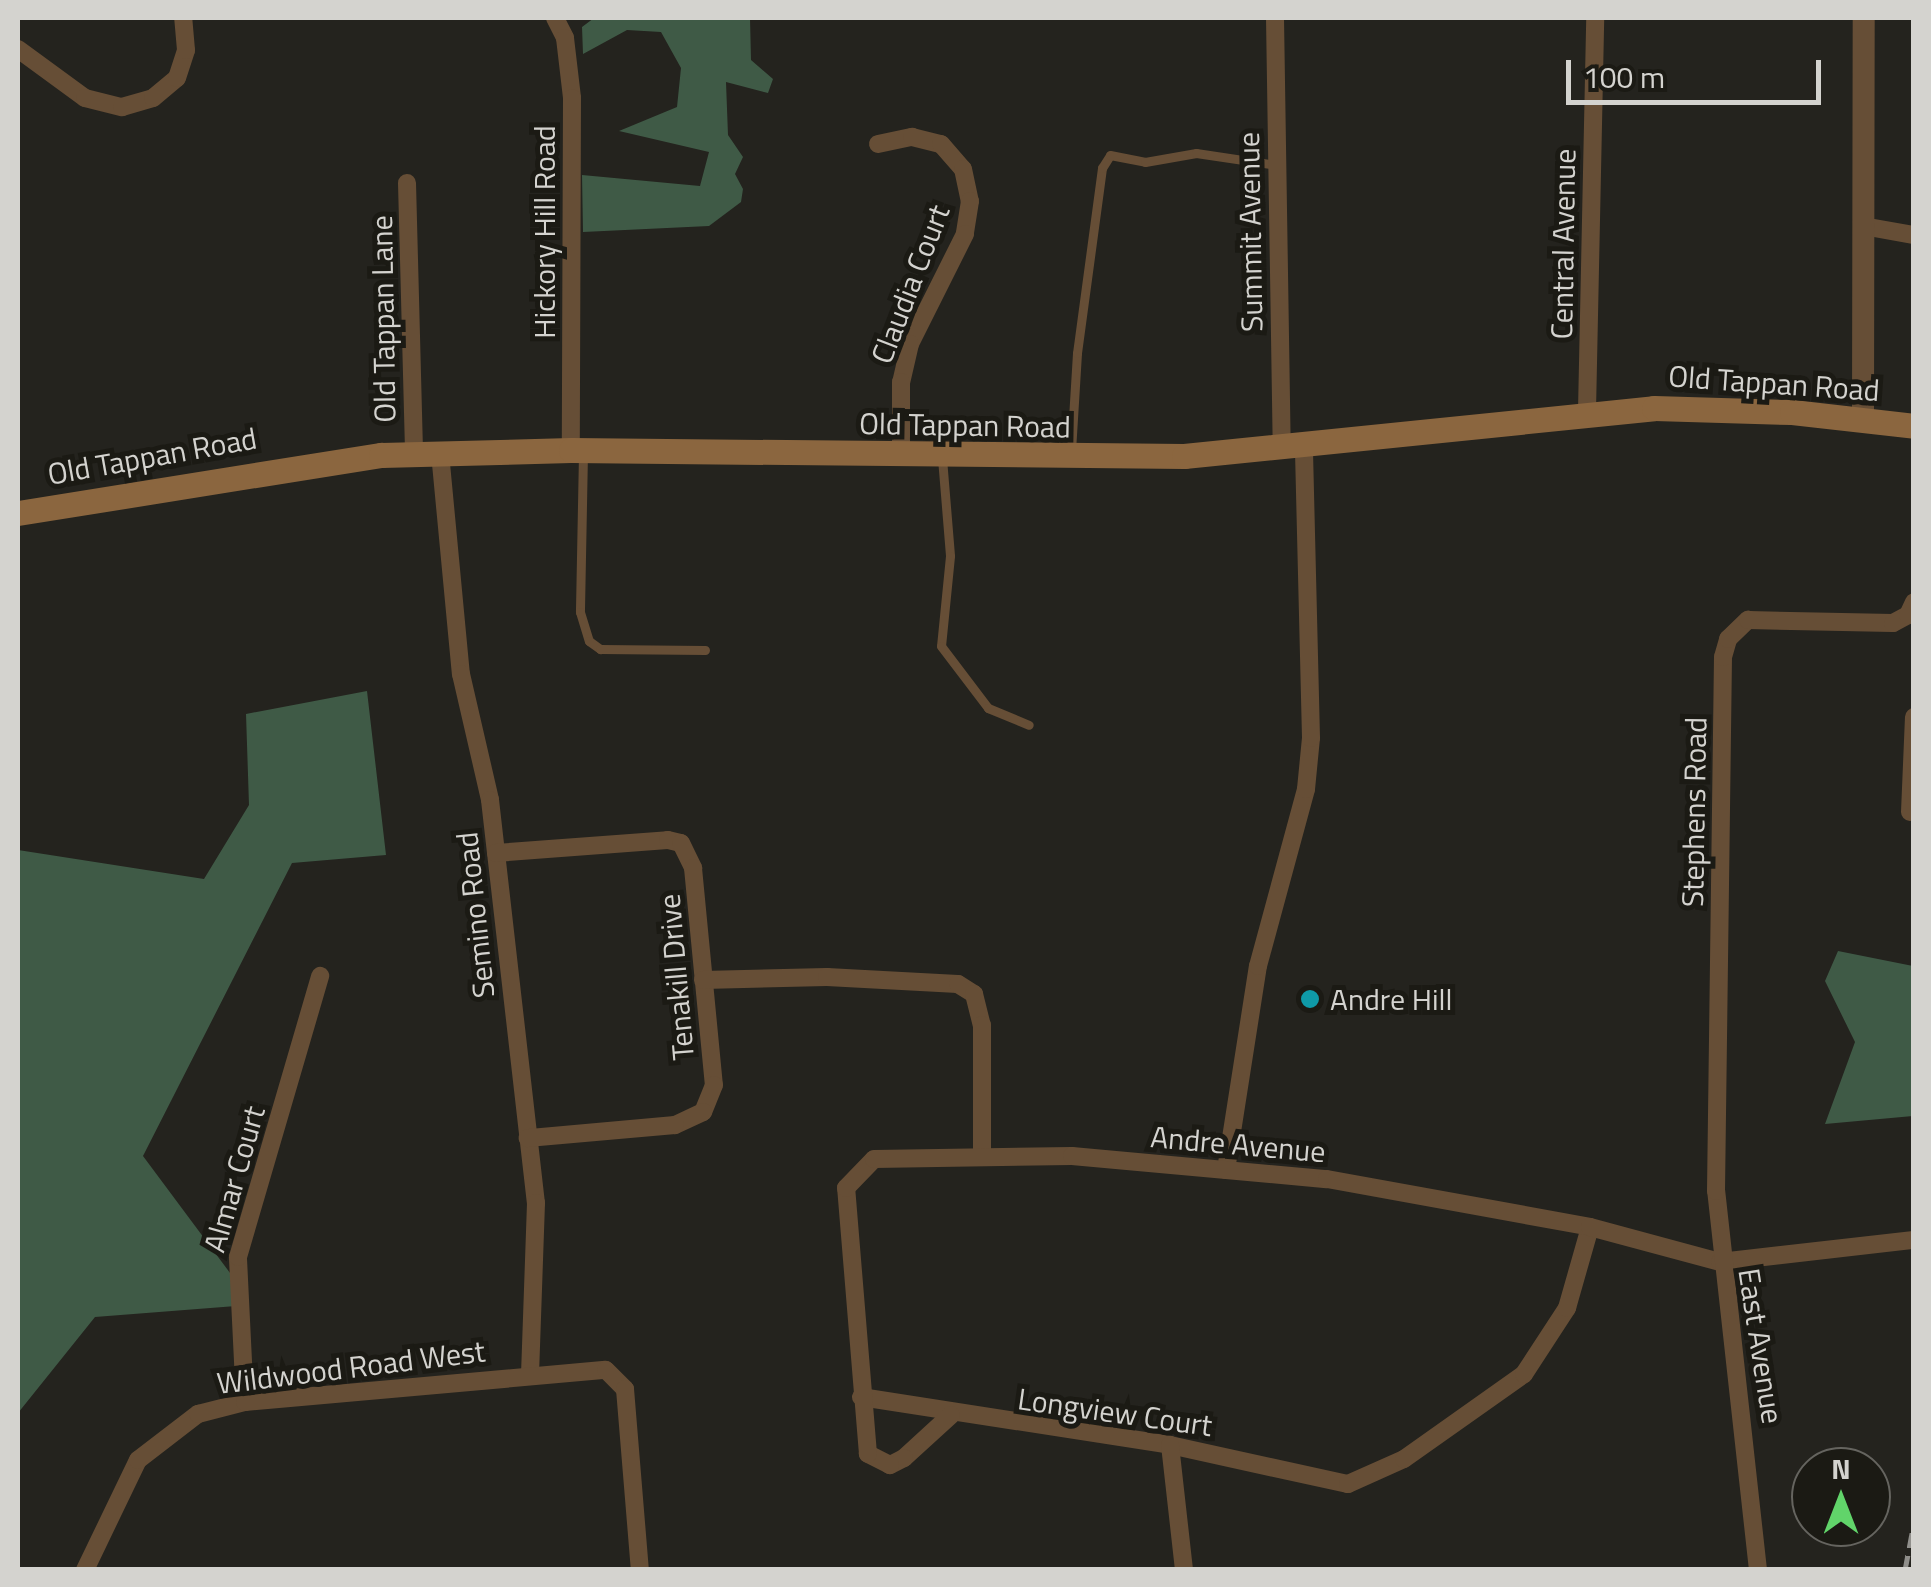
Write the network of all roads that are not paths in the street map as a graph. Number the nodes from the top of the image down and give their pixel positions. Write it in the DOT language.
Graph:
graph roads {
  1 [pos="182,18"];
  2 [pos="555,18"];
  3 [pos="1275,18"];
  4 [pos="1594,18"];
  5 [pos="1864,18"];
  6 [pos="18,49"];
  7 [pos="878,144"];
  8 [pos="1277,165"];
  9 [pos="407,183"];
  10 [pos="1864,226"];
  11 [pos="1914,235"];
  12 [pos="1588,411"];
  13 [pos="1864,418"];
  14 [pos="1914,426"];
  15 [pos="1293,446"];
  16 [pos="577,450"];
  17 [pos="440,453"];
  18 [pos="414,454"];
  19 [pos="901,457"];
  20 [pos="942,458"];
  21 [pos="1071,459"];
  22 [pos="18,513"];
  23 [pos="1914,602"];
  24 [pos="705,650"];
  25 [pos="1914,717"];
  26 [pos="1029,725"];
  27 [pos="1910,812"];
  28 [pos="496,853"];
  29 [pos="320,976"];
  30 [pos="702,980"];
  31 [pos="528,1138"];
  32 [pos="982,1154"];
  33 [pos="1226,1170"];
  34 [pos="1716,1191"];
  35 [pos="1590,1227"];
  36 [pos="1914,1240"];
  37 [pos="1720,1262"];
  38 [pos="530,1374"];
  39 [pos="861,1397"];
  40 [pos="245,1402"];
  41 [pos="951,1414"];
  42 [pos="1170,1446"];
  43 [pos="85,1570"];
  44 [pos="640,1570"];
  45 [pos="1184,1570"];
  46 [pos="1758,1570"];
  1 -- 6 [label="street"];
  2 -- 16 [label="street, Hickory Hill Road"];
  3 -- 8 [label="street, Summit Avenue"];
  4 -- 12 [label="street, Central Avenue"];
  5 -- 10 [label="street"];
  7 -- 19 [label="street, Claudia Court"];
  8 -- 15 [label="street, Summit Avenue"];
  8 -- 21 [label="lane"];
  9 -- 18 [label="street, Old Tappan Lane"];
  10 -- 11 [label="street"];
  10 -- 13 [label="street"];
  12 -- 13 [label="main road, Old Tappan Road"];
  12 -- 15 [label="main road, Old Tappan Road"];
  13 -- 14 [label="main road, Old Tappan Road"];
  15 -- 21 [label="main road, Old Tappan Road"];
  15 -- 33 [label="street"];
  16 -- 17 [label="main road, Old Tappan Road"];
  16 -- 19 [label="main road, Old Tappan Road"];
  16 -- 24 [label="lane"];
  17 -- 18 [label="main road, Old Tappan Road"];
  17 -- 28 [label="street, Semino Road"];
  18 -- 22 [label="main road, Old Tappan Road"];
  19 -- 20 [label="main road, Old Tappan Road"];
  20 -- 21 [label="main road, Old Tappan Road"];
  20 -- 26 [label="lane"];
  23 -- 34 [label="street, Stephens Road"];
  25 -- 27 [label="street"];
  28 -- 30 [label="street, Tenakill Drive"];
  28 -- 31 [label="street, Semino Road"];
  29 -- 40 [label="street, Almar Court"];
  30 -- 31 [label="street, Tenakill Drive"];
  30 -- 32 [label="street"];
  31 -- 38 [label="street, Semino Road"];
  32 -- 33 [label="street, Andre Avenue"];
  32 -- 39 [label="street"];
  33 -- 35 [label="street, Andre Avenue"];
  34 -- 37 [label="street, East Avenue"];
  35 -- 37 [label="street, Andre Avenue"];
  35 -- 42 [label="street, Longview Court"];
  36 -- 37 [label="street, Andre Avenue"];
  37 -- 46 [label="street, East Avenue"];
  38 -- 40 [label="street, Wildwood Road West"];
  38 -- 44 [label="street, Wildwood Road West"];
  39 -- 41 [label="street, Longview Court"];
  39 -- 41 [label="street"];
  40 -- 43 [label="street, Wildwood Road West"];
  41 -- 42 [label="street, Longview Court"];
  42 -- 45 [label="street"];
}
